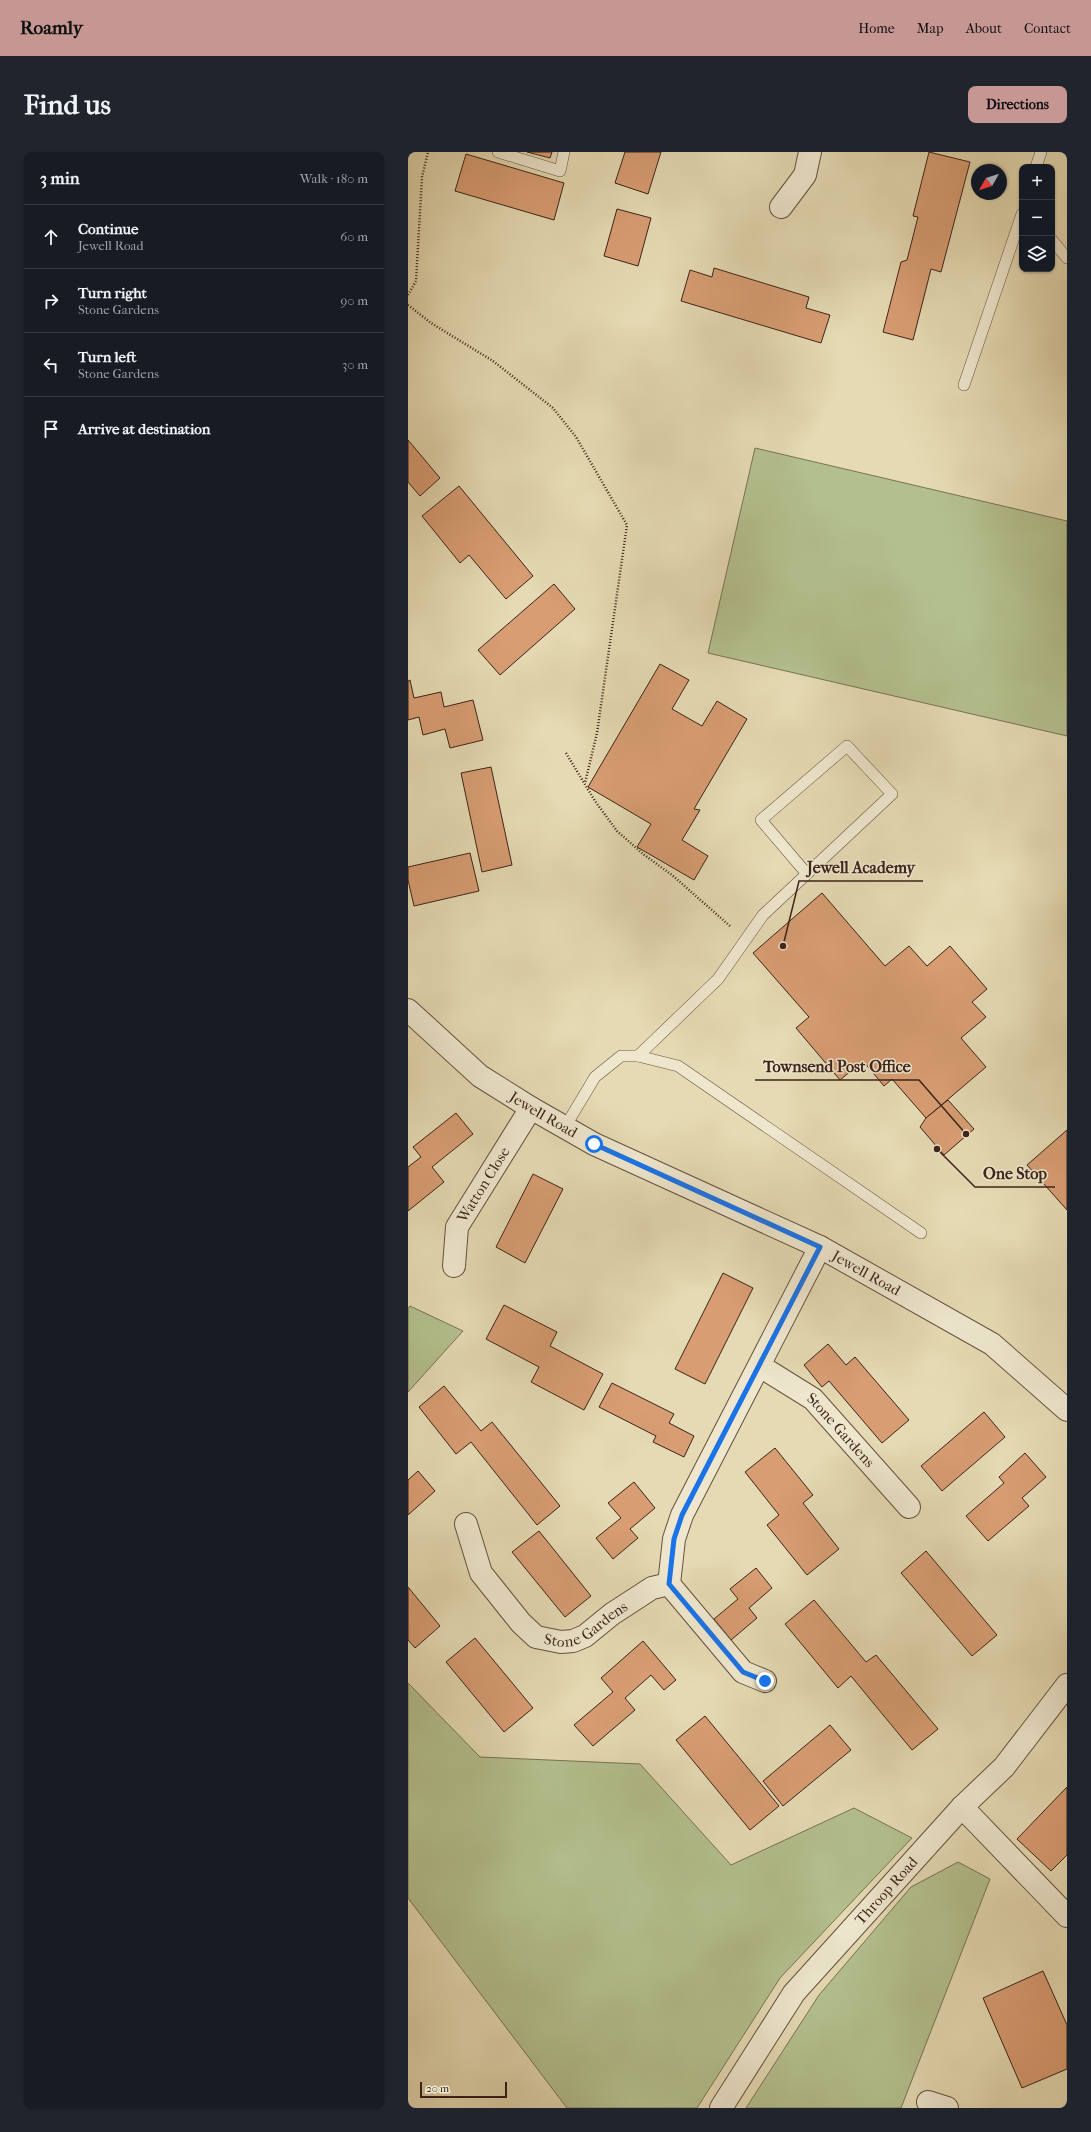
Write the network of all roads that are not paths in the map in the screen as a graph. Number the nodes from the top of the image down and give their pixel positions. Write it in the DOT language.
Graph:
graph roads {
  1 [pos="498,152"];
  2 [pos="564,152"];
  3 [pos="810,152"];
  4 [pos="1041,152"];
  5 [pos="1037,164"];
  6 [pos="780,207"];
  7 [pos="1019,223"];
  8 [pos="1055,244"];
  9 [pos="1067,258"];
  10 [pos="964,385"];
  11 [pos="808,874"];
  12 [pos="408,1010"];
  13 [pos="638,1056"];
  14 [pos="531,1108"];
  15 [pos="565,1127"];
  16 [pos="921,1233"];
  17 [pos="820,1247"];
  18 [pos="454,1266"];
  19 [pos="760,1366"];
  20 [pos="1067,1410"];
  21 [pos="909,1507"];
  22 [pos="466,1524"];
  23 [pos="669,1584"];
  24 [pos="765,1681"];
  25 [pos="1067,1686"];
  26 [pos="962,1806"];
  27 [pos="1067,1916"];
  28 [pos="721,2108"];
  1 -- 2 [label="lane"];
  3 -- 6 [label="street"];
  4 -- 5 [label="lane"];
  7 -- 10 [label="lane"];
  8 -- 9 [label="lane"];
  11 -- 11 [label="lane"];
  11 -- 13 [label="lane"];
  12 -- 14 [label="street, Jewell Road"];
  13 -- 15 [label="lane"];
  13 -- 16 [label="lane"];
  14 -- 15 [label="street, Jewell Road"];
  14 -- 18 [label="street, Watton Close"];
  15 -- 17 [label="street, Jewell Road"];
  17 -- 19 [label="street"];
  17 -- 20 [label="street, Jewell Road"];
  19 -- 21 [label="street, Stone Gardens"];
  19 -- 23 [label="street"];
  22 -- 23 [label="street, Stone Gardens"];
  23 -- 24 [label="street"];
  25 -- 26 [label="street, Throop Road"];
  26 -- 27 [label="street"];
  26 -- 28 [label="street, Throop Road"];
}
